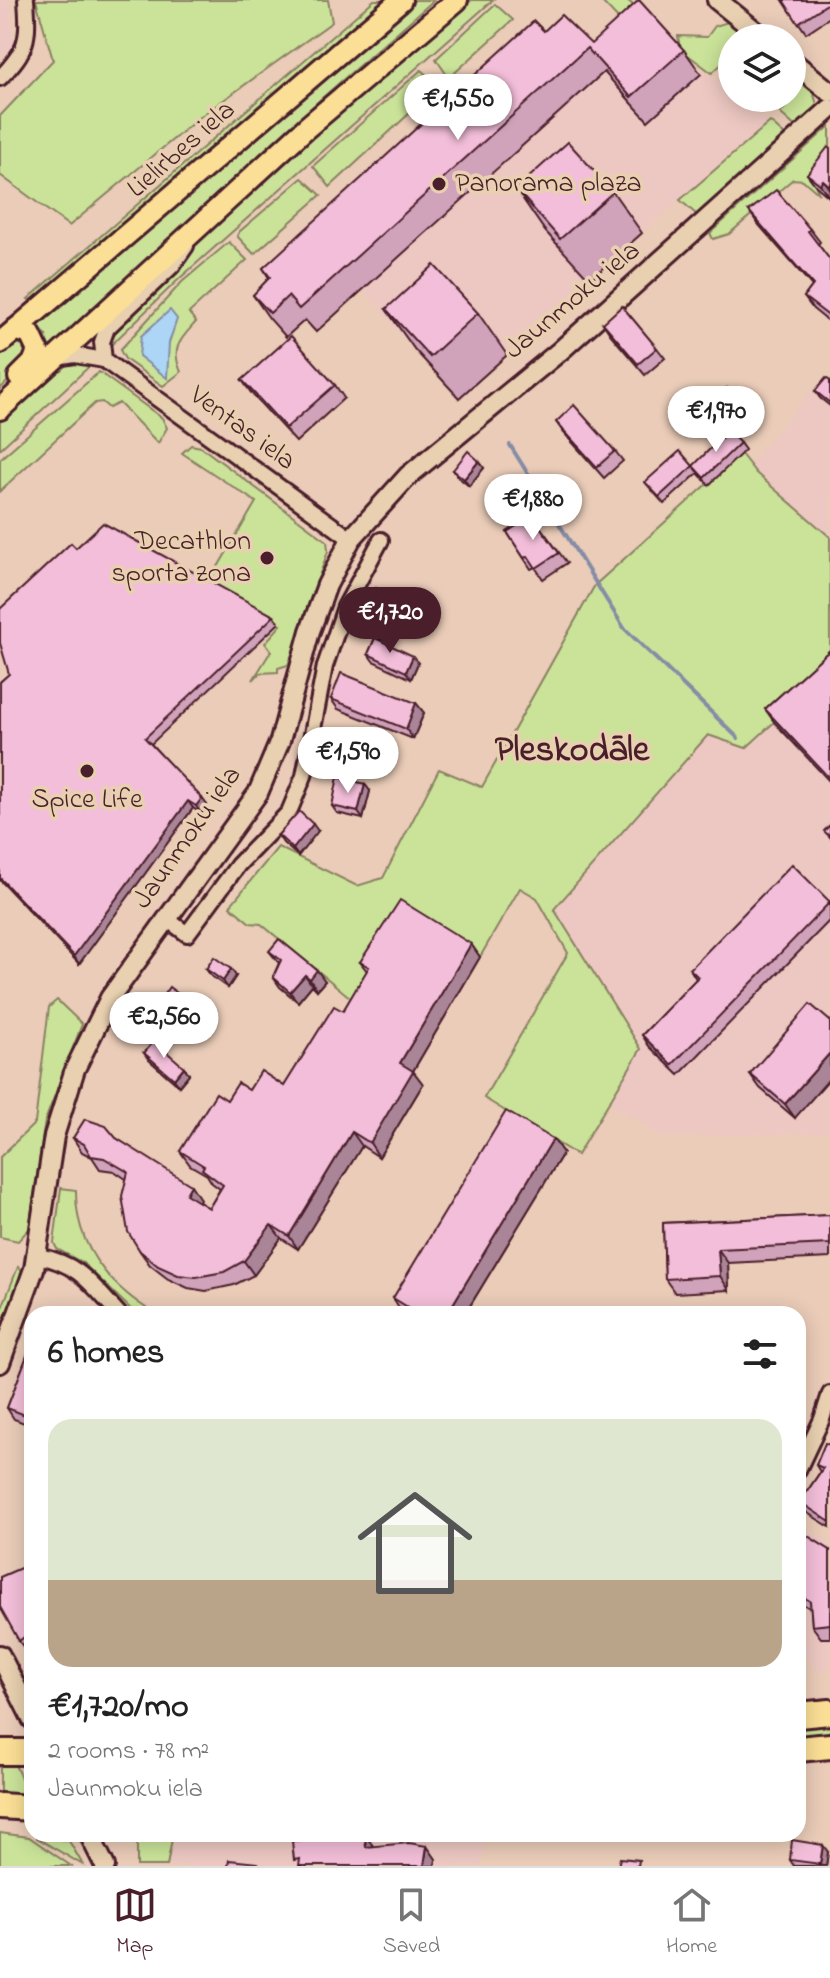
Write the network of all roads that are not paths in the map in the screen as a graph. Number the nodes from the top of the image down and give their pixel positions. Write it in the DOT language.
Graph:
graph roads {
  1 [pos="26,0"];
  2 [pos="401,0"];
  3 [pos="457,0"];
  4 [pos="717,0"];
  5 [pos="747,24"];
  6 [pos="806,72"];
  7 [pos="0,78"];
  8 [pos="830,92"];
  9 [pos="830,109"];
  10 [pos="199,226"];
  11 [pos="16,329"];
  12 [pos="0,343"];
  13 [pos="56,358"];
  14 [pos="104,360"];
  15 [pos="0,395"];
  16 [pos="0,409"];
  17 [pos="351,539"];
  18 [pos="381,540"];
  19 [pos="303,660"];
  20 [pos="325,666"];
  21 [pos="167,919"];
  22 [pos="38,1256"];
  23 [pos="112,1306"];
  24 [pos="0,1363"];
  25 [pos="830,1394"];
  26 [pos="826,1421"];
  27 [pos="806,1456"];
  28 [pos="0,1655"];
  29 [pos="24,1703"];
  30 [pos="830,1712"];
  31 [pos="806,1714"];
  32 [pos="830,1746"];
  33 [pos="806,1748"];
  34 [pos="0,1752"];
  35 [pos="24,1752"];
  36 [pos="0,1806"];
  37 [pos="24,1808"];
  38 [pos="93,1842"];
  39 [pos="105,1866"];
  1 -- 7 [label="street"];
  2 -- 11 [label="main road, Lielirbes iela"];
  3 -- 10 [label="main road"];
  4 -- 5 [label="street"];
  6 -- 8 [label="street"];
  9 -- 17 [label="street, Jaunmoku iela"];
  10 -- 13 [label="main road"];
  10 -- 14 [label="street"];
  11 -- 12 [label="main road, Lielirbes iela"];
  11 -- 15 [label="main road"];
  13 -- 14 [label="street"];
  13 -- 16 [label="main road"];
  14 -- 17 [label="street, Ventas iela"];
  17 -- 19 [label="street, Jaunmoku iela"];
  18 -- 20 [label="street, Jaunmoku iela"];
  19 -- 20 [label="street"];
  19 -- 21 [label="street, Jaunmoku iela"];
  20 -- 21 [label="street, Jaunmoku iela"];
  21 -- 22 [label="street, Jaunmoku iela"];
  22 -- 23 [label="street"];
  22 -- 24 [label="street, Jaunmoku iela"];
  25 -- 26 [label="street"];
  26 -- 27 [label="street"];
  28 -- 29 [label="street"];
  30 -- 31 [label="highway"];
  32 -- 33 [label="highway"];
  34 -- 35 [label="highway"];
  36 -- 37 [label="highway"];
  38 -- 39 [label="street"];
}
